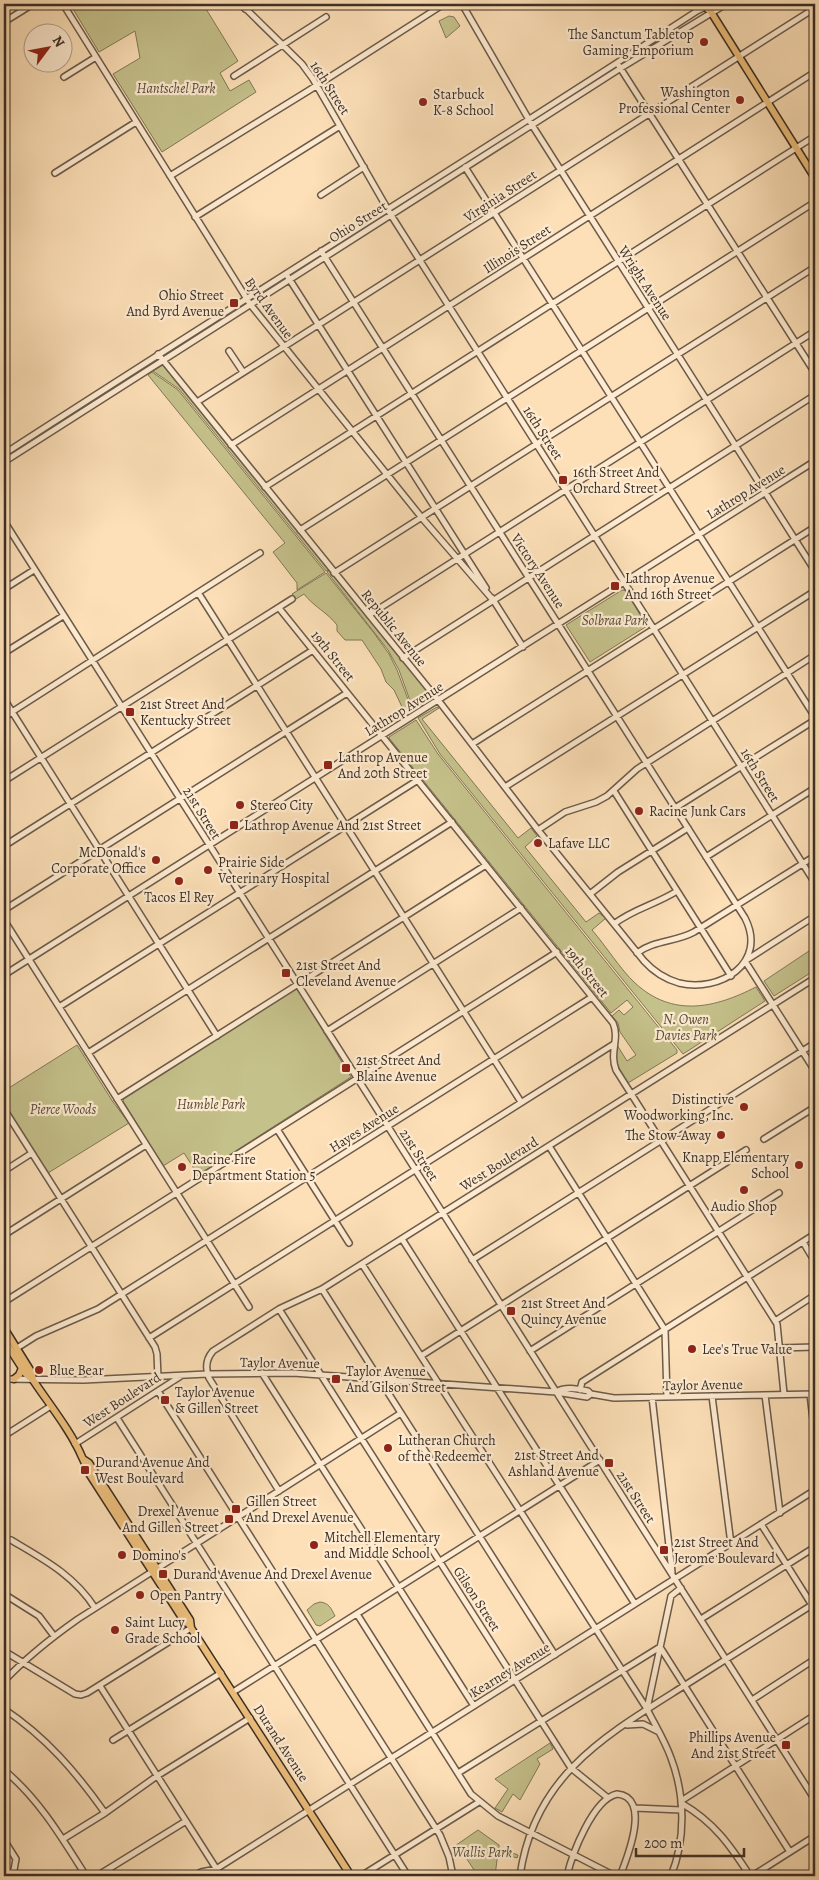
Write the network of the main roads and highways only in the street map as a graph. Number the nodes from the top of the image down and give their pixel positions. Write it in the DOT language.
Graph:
graph roads {
  1 [pos="707,4"];
  2 [pos="815,178"];
  3 [pos="4,1328"];
  4 [pos="4,1340"];
  5 [pos="22,1368"];
  6 [pos="14,1380"];
  7 [pos="33,1380"];
  8 [pos="815,1872"];
  9 [pos="351,1876"];
  10 [pos="808,1876"];
  1 -- 2 [label="main road"];
  3 -- 7 [label="main road, Durand Avenue"];
  4 -- 5 [label="main road, Durand Avenue"];
  5 -- 6 [label="main road"];
  5 -- 7 [label="main road, Durand Avenue"];
  7 -- 9 [label="main road, Durand Avenue"];
  8 -- 10 [label="main road"];
}
